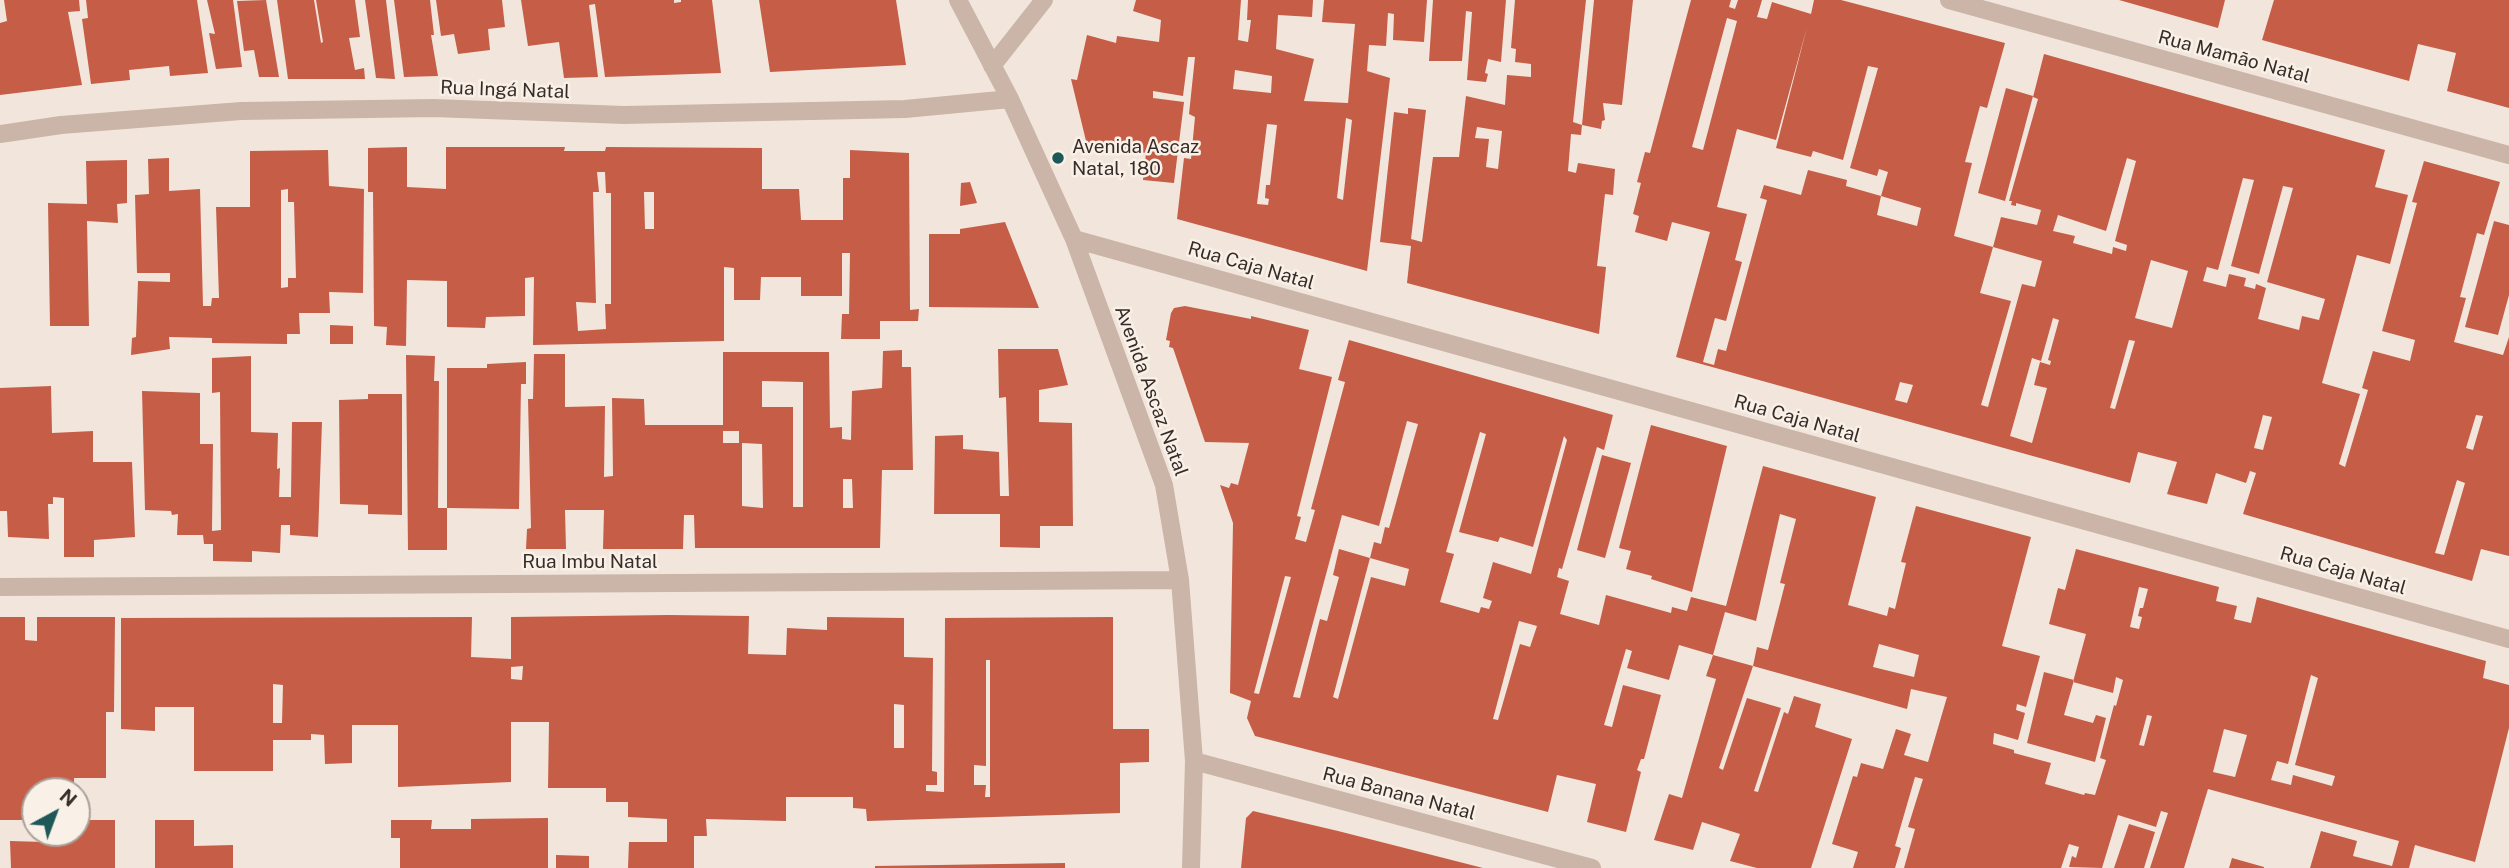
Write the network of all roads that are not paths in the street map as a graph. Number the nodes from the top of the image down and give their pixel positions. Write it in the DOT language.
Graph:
graph roads {
  1 [pos="958,0"];
  2 [pos="1044,0"];
  3 [pos="1949,0"];
  4 [pos="992,66"];
  5 [pos="1010,99"];
  6 [pos="0,134"];
  7 [pos="2509,155"];
  8 [pos="1074,239"];
  9 [pos="1180,580"];
  10 [pos="0,587"];
  11 [pos="2509,639"];
  12 [pos="1194,761"];
  13 [pos="1191,868"];
  14 [pos="1592,868"];
  1 -- 4 [label="street, Avenida Ascaz Natal"];
  2 -- 4 [label="street"];
  3 -- 7 [label="street, Rua Mamão Natal"];
  4 -- 5 [label="street, Avenida Ascaz Natal"];
  5 -- 6 [label="street, Rua Ingá Natal"];
  5 -- 8 [label="street, Avenida Ascaz Natal"];
  8 -- 9 [label="street, Avenida Ascaz Natal"];
  8 -- 11 [label="street, Rua Caja Natal"];
  9 -- 10 [label="street, Rua Imbu Natal"];
  9 -- 12 [label="street, Avenida Ascaz Natal"];
  12 -- 13 [label="street, Avenida Ascaz Natal"];
  12 -- 14 [label="street, Rua Banana Natal"];
}
